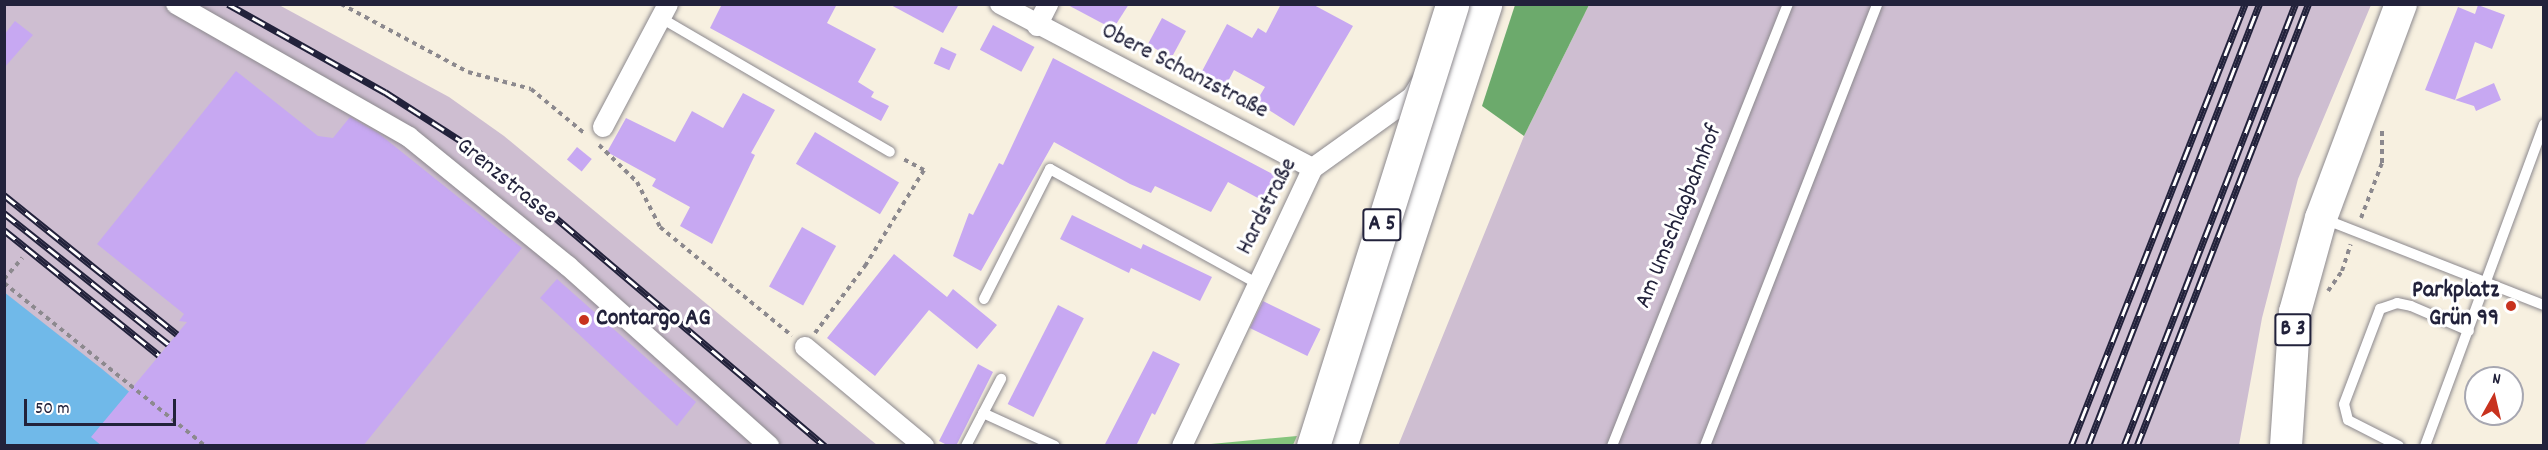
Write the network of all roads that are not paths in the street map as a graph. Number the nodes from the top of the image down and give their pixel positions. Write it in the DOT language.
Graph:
graph roads {
  1 [pos="176,4"];
  2 [pos="1000,4"];
  3 [pos="1048,4"];
  4 [pos="1452,4"];
  5 [pos="1473,4"];
  6 [pos="1485,4"];
  7 [pos="1788,4"];
  8 [pos="1877,4"];
  9 [pos="2401,4"];
  10 [pos="665,11"];
  11 [pos="1037,26"];
  12 [pos="2544,124"];
  13 [pos="603,126"];
  14 [pos="890,152"];
  15 [pos="1313,168"];
  16 [pos="2321,218"];
  17 [pos="2488,282"];
  18 [pos="1258,284"];
  19 [pos="984,300"];
  20 [pos="2544,305"];
  21 [pos="2469,331"];
  22 [pos="805,347"];
  23 [pos="1001,379"];
  24 [pos="983,413"];
  25 [pos="769,446"];
  26 [pos="924,446"];
  27 [pos="966,446"];
  28 [pos="1055,446"];
  29 [pos="1182,446"];
  30 [pos="1313,446"];
  31 [pos="1340,446"];
  32 [pos="1612,446"];
  33 [pos="1705,446"];
  34 [pos="2286,446"];
  35 [pos="2399,446"];
  36 [pos="2425,446"];
  1 -- 25 [label="street, Grenzstrasse"];
  2 -- 11 [label="street, Obere Schanzstraße"];
  3 -- 11 [label="street"];
  4 -- 30 [label="highway, A 5, bridge"];
  5 -- 15 [label="street, Hardstraße"];
  6 -- 31 [label="highway, A 5"];
  7 -- 32 [label="lane, Am Umschlagbahnhof"];
  8 -- 33 [label="lane"];
  9 -- 16 [label="main road, B 3"];
  10 -- 13 [label="street"];
  10 -- 14 [label="lane"];
  11 -- 15 [label="street, Obere Schanzstraße"];
  12 -- 17 [label="lane"];
  15 -- 18 [label="street, Hardstraße"];
  16 -- 17 [label="lane"];
  16 -- 34 [label="main road, B 3"];
  17 -- 20 [label="lane"];
  17 -- 21 [label="lane"];
  18 -- 19 [label="lane"];
  18 -- 29 [label="street, Hardstraße"];
  21 -- 35 [label="lane"];
  21 -- 36 [label="lane"];
  22 -- 26 [label="street"];
  23 -- 24 [label="lane"];
  24 -- 27 [label="lane"];
  24 -- 28 [label="lane"];
}
